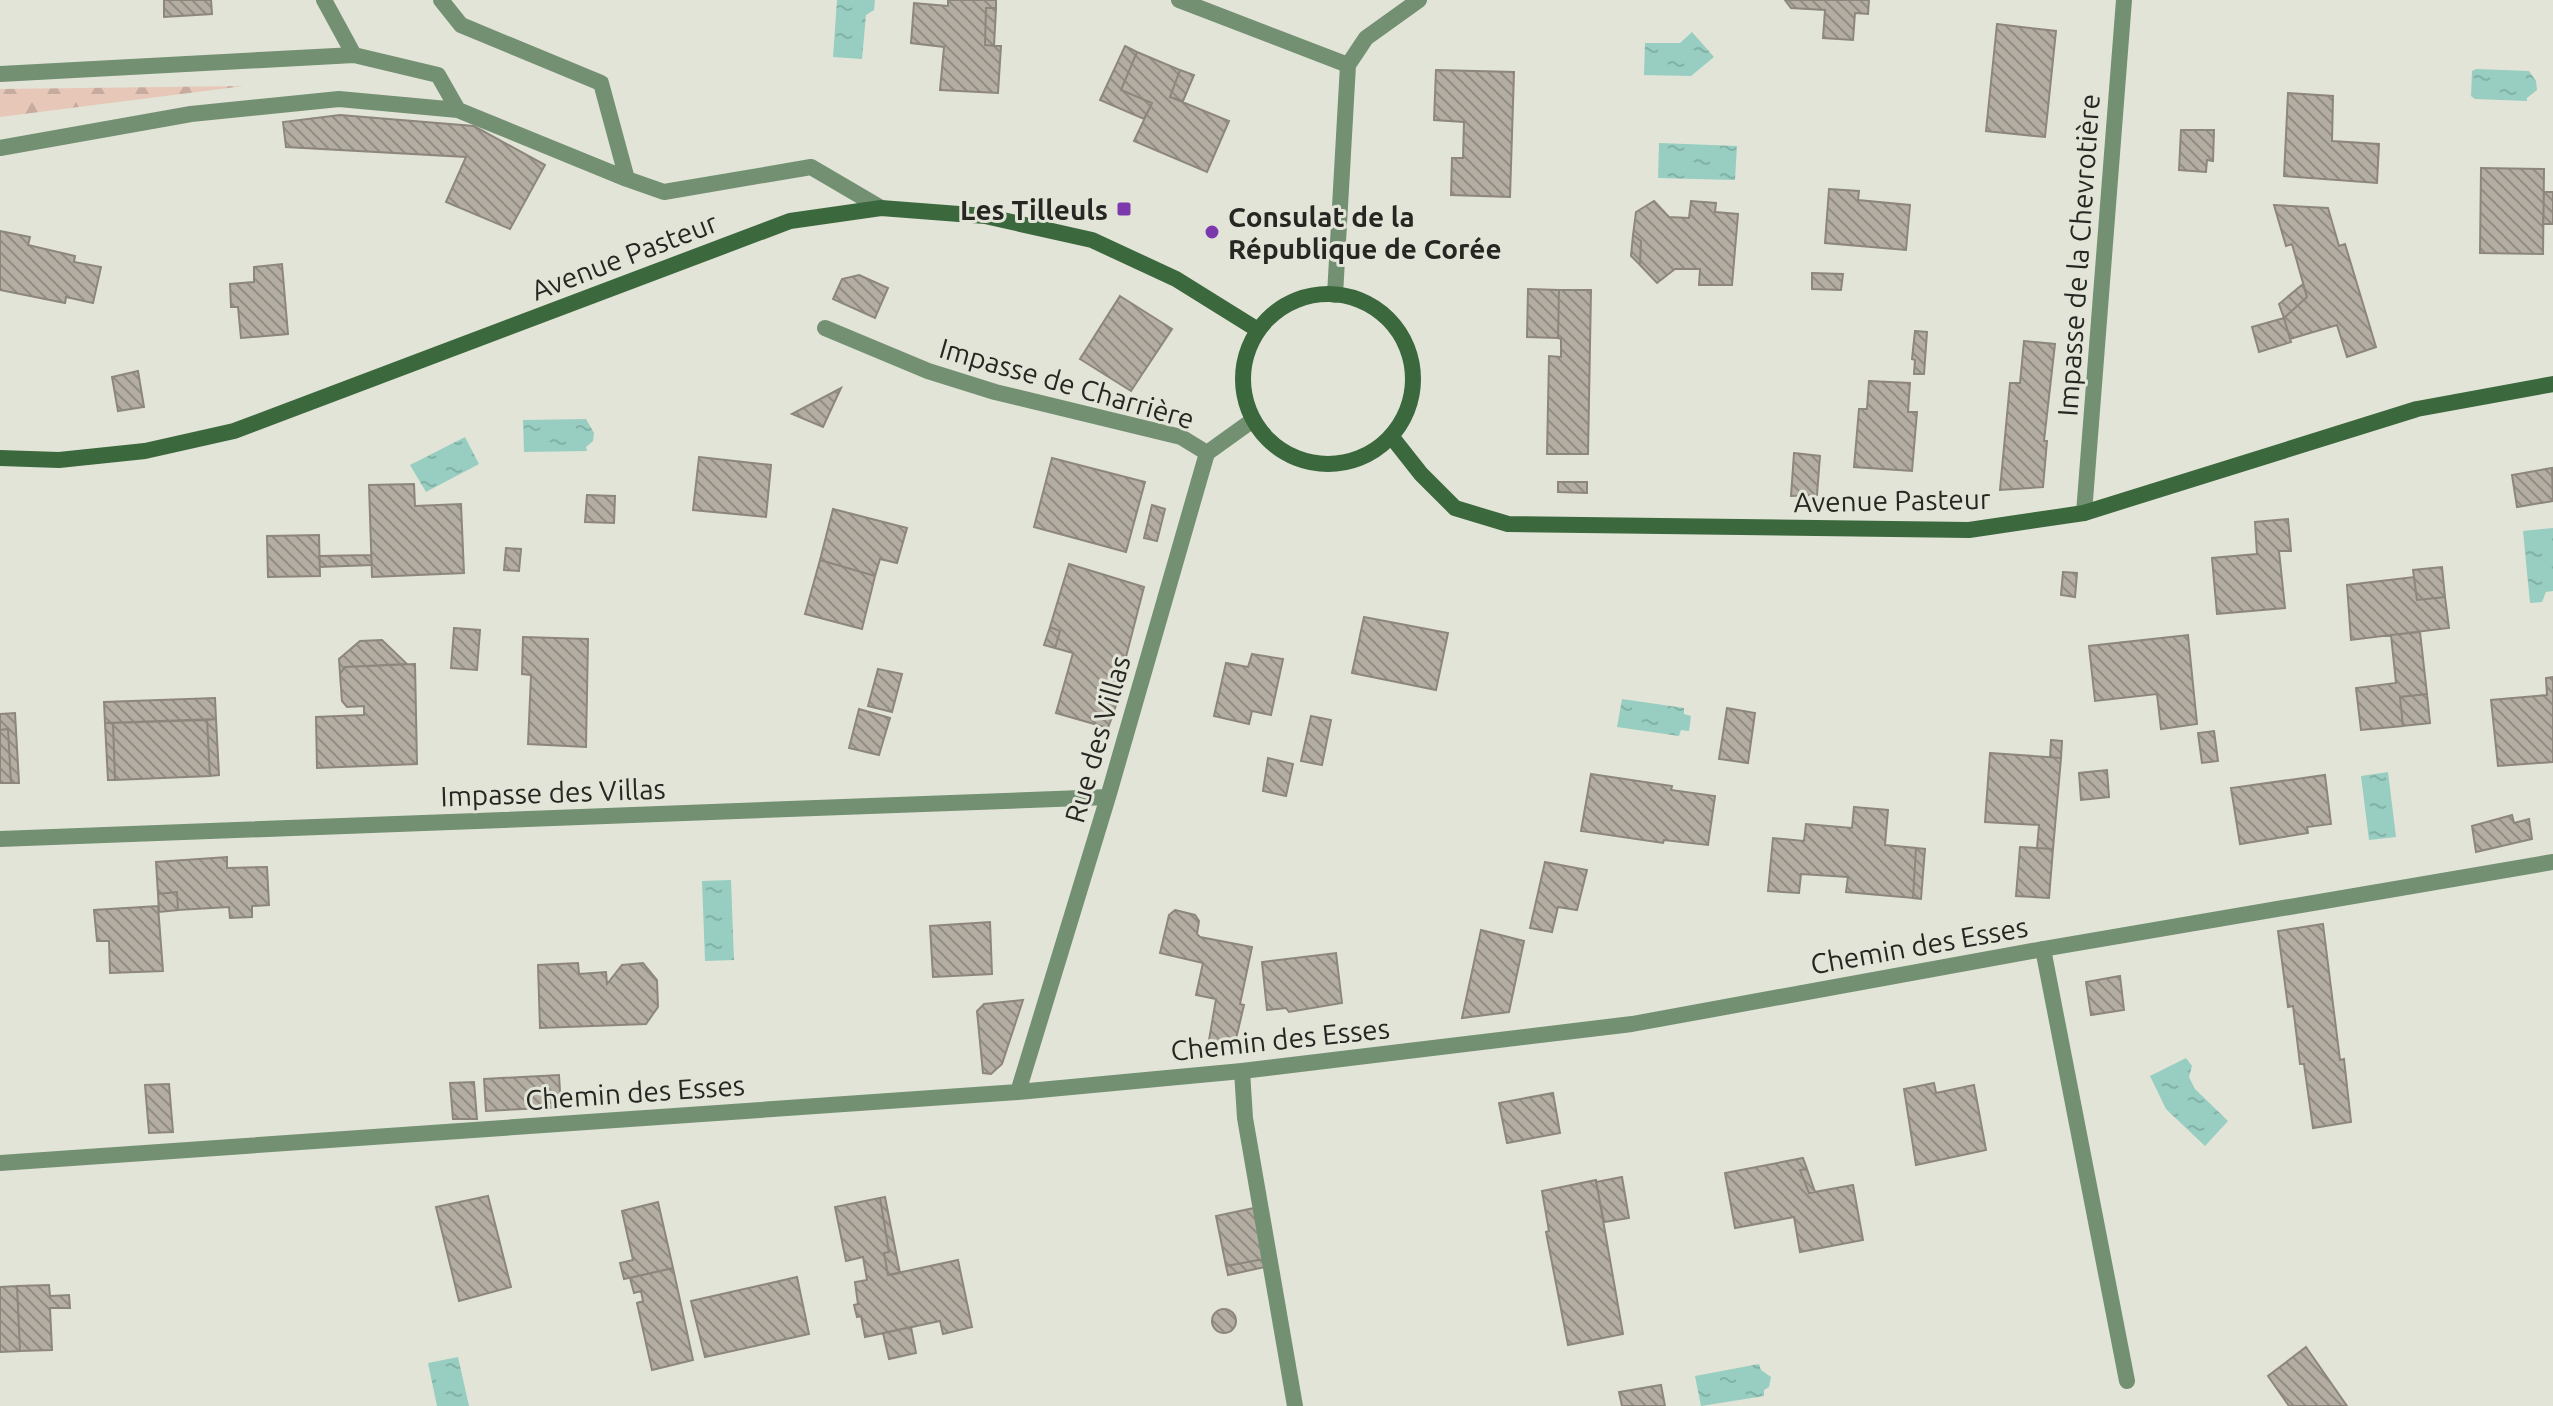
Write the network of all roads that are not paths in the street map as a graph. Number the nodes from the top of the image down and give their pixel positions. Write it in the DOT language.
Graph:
graph roads {
  1 [pos="324,0"];
  2 [pos="441,0"];
  3 [pos="1179,0"];
  4 [pos="1419,0"];
  5 [pos="2124,0"];
  6 [pos="354,55"];
  7 [pos="1348,65"];
  8 [pos="0,74"];
  9 [pos="458,110"];
  10 [pos="0,148"];
  11 [pos="627,179"];
  12 [pos="881,208"];
  13 [pos="1335,295"];
  14 [pos="825,328"];
  15 [pos="1258,330"];
  16 [pos="2553,384"];
  17 [pos="1253,420"];
  18 [pos="1391,436"];
  19 [pos="1207,453"];
  20 [pos="0,458"];
  21 [pos="2084,513"];
  22 [pos="1108,797"];
  23 [pos="0,839"];
  24 [pos="2553,862"];
  25 [pos="2043,949"];
  26 [pos="1242,1071"];
  27 [pos="1018,1092"];
  28 [pos="0,1163"];
  29 [pos="2127,1381"];
  30 [pos="1295,1406"];
  1 -- 6 [label="street"];
  2 -- 11 [label="street"];
  3 -- 7 [label="street"];
  4 -- 7 [label="street"];
  5 -- 21 [label="street, Impasse de la Chevrotière"];
  6 -- 8 [label="street"];
  6 -- 9 [label="street"];
  7 -- 13 [label="street"];
  9 -- 10 [label="street"];
  9 -- 11 [label="street"];
  11 -- 12 [label="street"];
  12 -- 15 [label="main road, Avenue Pasteur"];
  12 -- 20 [label="main road, Avenue Pasteur"];
  13 -- 15 [label="main road"];
  13 -- 18 [label="main road"];
  14 -- 19 [label="street, Impasse de Charrière"];
  15 -- 17 [label="main road"];
  16 -- 21 [label="main road, Avenue Pasteur"];
  17 -- 18 [label="main road"];
  17 -- 19 [label="street"];
  18 -- 21 [label="main road, Avenue Pasteur"];
  19 -- 22 [label="street, Rue des Villas"];
  22 -- 23 [label="street, Impasse des Villas"];
  22 -- 27 [label="street, Rue des Villas"];
  24 -- 25 [label="street, Chemin des Esses"];
  25 -- 26 [label="street, Chemin des Esses"];
  25 -- 29 [label="street"];
  26 -- 27 [label="street, Chemin des Esses"];
  26 -- 30 [label="street"];
  27 -- 28 [label="street, Chemin des Esses"];
}
